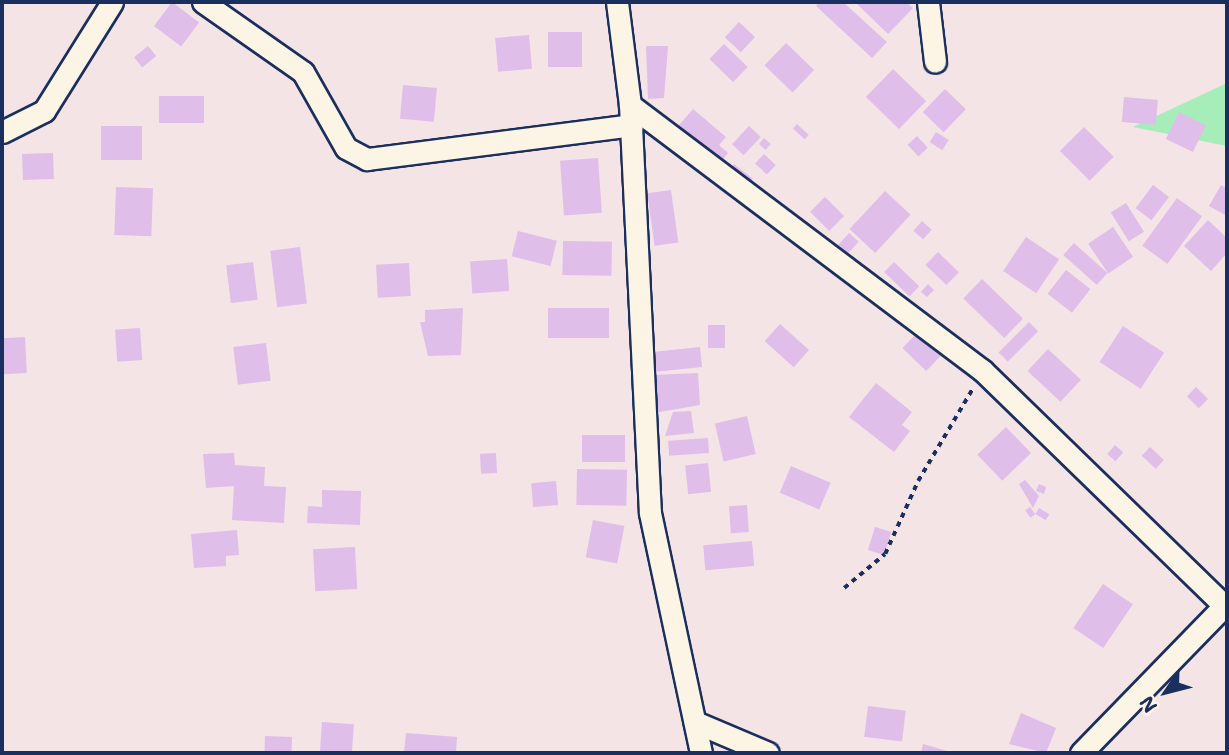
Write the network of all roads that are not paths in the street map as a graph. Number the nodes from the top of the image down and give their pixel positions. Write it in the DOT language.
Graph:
graph roads {
  1 [pos="112,2"];
  2 [pos="203,2"];
  3 [pos="617,2"];
  4 [pos="928,2"];
  5 [pos="935,62"];
  6 [pos="631,115"];
  7 [pos="2,132"];
  8 [pos="1226,607"];
  9 [pos="695,722"];
  10 [pos="701,753"];
  11 [pos="768,753"];
  12 [pos="1081,753"];
  1 -- 7 [label="street"];
  2 -- 6 [label="street"];
  3 -- 6 [label="street"];
  4 -- 5 [label="street"];
  6 -- 8 [label="street"];
  6 -- 9 [label="street"];
  8 -- 12 [label="street"];
  9 -- 10 [label="street"];
  9 -- 11 [label="street"];
}
